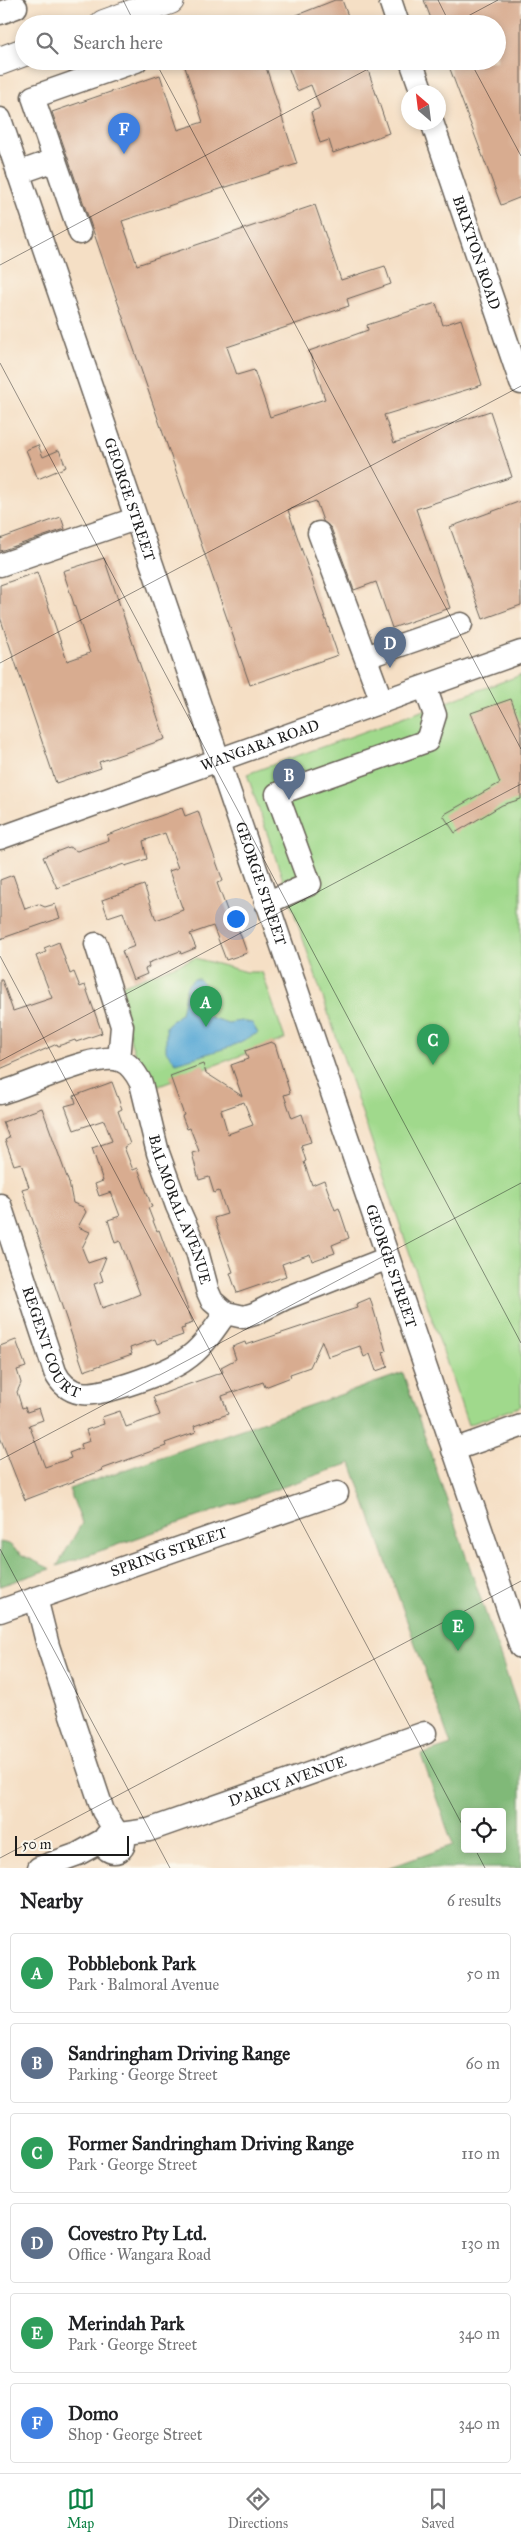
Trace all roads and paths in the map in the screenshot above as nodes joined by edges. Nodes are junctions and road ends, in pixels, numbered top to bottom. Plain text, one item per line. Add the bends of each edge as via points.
1 (390, 0) edge
2 (156, 11) edge
3 (140, 15) edge
4 (395, 15) edge
5 (15, 55) edge
6 (0, 61) edge
7 (110, 70) edge
8 (414, 70) edge
9 (420, 85) edge
10 (0, 119) edge
11 (435, 130) edge
12 (55, 160) junction
13 (18, 173) junction
14 (80, 233) dead end
15 (521, 383) edge
16 (135, 519) junction
17 (320, 532) dead end
18 (0, 565) edge
19 (460, 624) dead end
20 (521, 652) edge
21 (366, 657) junction
22 (425, 687) junction
23 (382, 702) junction
24 (219, 762) junction
25 (0, 838) edge
26 (266, 903) junction
27 (96, 944) dead end
28 (119, 1060) junction
29 (0, 1093) edge
30 (0, 1205) edge
31 (388, 1258) junction
32 (226, 1313) junction
33 (521, 1426) edge
34 (453, 1450) junction
35 (338, 1493) dead end
36 (32, 1600) junction
37 (0, 1611) edge
38 (521, 1647) edge
39 (425, 1733) dead end
40 (116, 1847) edge
41 (39, 1868) edge

1 - 4 street
2 - 3 main road
5 - 6 main road
7 - 12 street via 33,97
8 - 9 street
10 - 13 street, GEORGE STREET
11 - 15 street, BRIXTON ROAD
12 - 13 street
12 - 14 street
13 - 16 street, GEORGE STREET
16 - 18 street
16 - 24 street, GEORGE STREET
17 - 21 street
19 - 21 street
20 - 22 street, WANGARA ROAD
21 - 23 street
22 - 23 street, WANGARA ROAD
22 - 26 street via 434,715 427,741 277,794 310,884
23 - 24 street, WANGARA ROAD
24 - 25 street, WANGARA ROAD
24 - 26 street, GEORGE STREET
26 - 31 street, GEORGE STREET
27 - 28 street via 122,1026
28 - 29 street via 98,1060
28 - 32 street, BALMORAL AVENUE via 134,1071 140,1082 158,1153 197,1251 208,1292
30 - 32 street, REGENT COURT via 55,1372 71,1390 102,1392 177,1365 196,1352
31 - 32 street via 254,1314 244,1317
31 - 34 street, GEORGE STREET
33 - 34 street
34 - 38 street, GEORGE STREET
35 - 36 street, SPRING STREET
36 - 37 street, SPRING STREET
36 - 40 street
39 - 40 street, D'ARCY AVENUE via 149,1830
40 - 41 street, D'ARCY AVENUE via 78,1854

